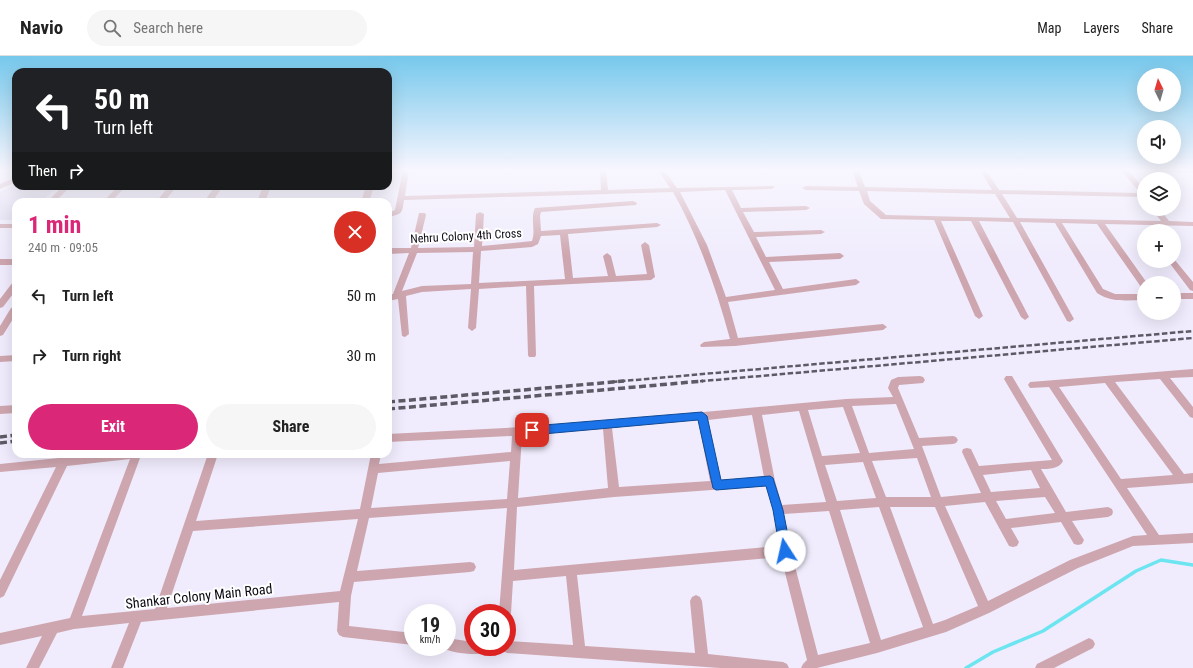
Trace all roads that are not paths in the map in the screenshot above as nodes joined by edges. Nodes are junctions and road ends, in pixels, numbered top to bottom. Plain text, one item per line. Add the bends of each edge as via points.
1 (402, 198) edge
2 (680, 199) edge
3 (733, 199) edge
4 (866, 199) edge
5 (1001, 199) edge
6 (633, 203) dead end
7 (806, 208) dead end
8 (739, 210) junction
9 (392, 214) edge
10 (480, 214) dead end
11 (422, 215) dead end
12 (1162, 216) edge
13 (937, 218) junction
14 (974, 219) junction
15 (1015, 220) junction
16 (1056, 221) junction
17 (1099, 222) junction
18 (1142, 223) joint
19 (1167, 223) junction
20 (1190, 224) edge
21 (657, 225) dead end
22 (0, 226) edge
23 (12, 226) edge
24 (1193, 230) edge
25 (564, 232) junction
26 (821, 232) dead end
27 (538, 234) junction
28 (751, 235) junction
29 (644, 245) dead end
30 (478, 249) junction
31 (414, 250) junction
32 (392, 251) edge
33 (607, 256) dead end
34 (840, 256) dead end
35 (764, 260) junction
36 (0, 262) edge
37 (12, 262) edge
38 (1177, 268) edge
39 (1138, 276) edge
40 (613, 279) junction
41 (569, 282) junction
42 (856, 282) dead end
43 (530, 284) junction
44 (476, 287) junction
45 (1193, 288) edge
46 (12, 289) edge
47 (780, 292) junction
48 (1137, 296) edge
49 (1181, 296) edge
50 (1193, 296) edge
51 (395, 297) edge
52 (723, 300) junction
53 (0, 305) edge
54 (0, 310) edge
55 (12, 310) edge
56 (12, 315) edge
57 (978, 316) dead end
58 (1025, 317) dead end
59 (1070, 318) dead end
60 (883, 327) dead end
61 (472, 328) dead end
62 (0, 333) edge
63 (405, 334) dead end
64 (735, 343) junction
65 (704, 345) dead end
66 (532, 355) dead end
67 (12, 358) edge
68 (0, 360) edge
69 (1193, 373) edge
70 (1162, 375) junction
71 (920, 380) dead end
72 (1009, 380) dead end
73 (1107, 380) junction
74 (1052, 384) junction
75 (1033, 385) dead end
76 (899, 400) junction
77 (846, 403) junction
78 (802, 407) junction
79 (12, 409) edge
80 (0, 410) edge
81 (756, 411) junction
82 (1193, 414) edge
83 (702, 416) junction
84 (607, 425) junction
85 (517, 431) junction
86 (392, 438) edge
87 (953, 440) dead end
88 (916, 442) junction
89 (967, 452) dead end
90 (920, 453) junction
91 (516, 456) junction
92 (100, 458) edge
93 (136, 458) edge
94 (212, 458) edge
95 (375, 458) edge
96 (866, 458) junction
97 (818, 461) junction
98 (64, 462) junction
99 (1034, 466) junction
100 (0, 468) edge
101 (373, 469) junction
102 (976, 471) junction
103 (1193, 478) edge
104 (1182, 479) junction
105 (770, 481) junction
106 (1120, 484) junction
107 (716, 485) junction
108 (614, 492) junction
109 (1048, 492) junction
110 (989, 499) junction
111 (883, 502) junction
112 (938, 502) junction
113 (513, 503) junction
114 (832, 506) junction
115 (778, 510) junction
116 (1108, 512) dead end
117 (365, 513) junction
118 (1064, 519) junction
119 (1003, 524) junction
120 (190, 526) junction
121 (1193, 539) edge
122 (1078, 540) dead end
123 (1156, 540) junction
124 (1013, 542) dead end
125 (785, 551) junction
126 (470, 567) dead end
127 (571, 570) junction
128 (507, 576) junction
129 (350, 577) junction
130 (0, 592) edge
131 (345, 596) junction
132 (696, 601) dead end
133 (505, 604) edge
134 (985, 609) junction
135 (159, 614) junction
136 (137, 618) junction
137 (74, 623) junction
138 (53, 628) junction
139 (930, 631) junction
140 (404, 638) edge
141 (0, 639) edge
142 (1089, 644) dead end
143 (877, 647) junction
144 (516, 648) edge
145 (580, 652) junction
146 (702, 660) junction
147 (810, 665) edge
148 (32, 668) edge
149 (117, 668) edge
150 (783, 668) edge
151 (1041, 668) edge

1 - 9 street via 397,213
2 - 52 street via 700,238
3 - 8 street
4 - 13 street via 884,216
5 - 15 street
6 - 27 street via 538,210
7 - 8 street
8 - 28 street
10 - 30 street
11 - 31 street
12 - 19 street
13 - 14 street
13 - 57 street
14 - 15 street
14 - 58 street
15 - 16 street
15 - 59 street
16 - 17 street
16 - 48 street via 1100,291 1115,297
17 - 18 street
17 - 39 street
18 - 19 street
19 - 20 street
20 - 24 street
21 - 25 street, Nehru Colony 4th Cross
22 - 23 street
25 - 27 street, Nehru Colony 4th Cross
25 - 41 street
26 - 28 street
27 - 30 street, Nehru Colony 4th Cross via 536,242 532,244
28 - 35 street
29 - 40 street via 651,277
30 - 31 street, Nehru Colony 4th Cross
30 - 44 street
31 - 32 street, Nehru Colony 4th Cross
31 - 51 street
33 - 40 street
34 - 35 street
35 - 47 street
36 - 37 street
38 - 45 street
40 - 41 street
41 - 43 street
42 - 47 street
43 - 44 street
43 - 66 street
44 - 51 street via 422,289
44 - 61 street
46 - 53 street
47 - 52 street
49 - 50 street
51 - 63 street
52 - 64 street
54 - 55 street
56 - 62 street
60 - 64 street
64 - 65 street
67 - 68 street
69 - 70 street
70 - 73 street
70 - 82 street
71 - 76 street via 894,383 893,388
72 - 99 street via 1058,461
73 - 74 street
73 - 104 street
74 - 75 street
74 - 106 street
76 - 77 street
76 - 88 street
77 - 78 street
77 - 96 street
78 - 81 street
78 - 97 street
79 - 80 street
81 - 83 street
81 - 105 street
83 - 84 street
83 - 107 street
84 - 85 street
84 - 108 street
85 - 86 street
85 - 91 street
87 - 88 street
88 - 90 street
89 - 102 street
90 - 96 street
90 - 112 street
91 - 101 street
91 - 113 street
92 - 98 street
93 - 137 street
94 - 120 street
95 - 101 street
96 - 97 street
96 - 111 street
97 - 114 street
98 - 100 street
98 - 130 street
99 - 102 street
99 - 109 street
101 - 117 street
102 - 110 street
103 - 104 street
104 - 106 street
105 - 107 street
105 - 115 street
106 - 123 street
107 - 108 street
108 - 113 street
109 - 110 street
109 - 118 street
110 - 112 street
110 - 119 street
111 - 112 street
111 - 114 street
111 - 139 street
112 - 134 street
113 - 117 street
113 - 128 street
114 - 115 street
114 - 143 street
115 - 125 street
116 - 118 street
117 - 120 street
117 - 129 street
118 - 119 street
118 - 122 street
119 - 124 street
120 - 135 street
121 - 123 street
123 - 134 street via 1133,541 1074,564
125 - 127 street
125 - 147 street
126 - 129 street
127 - 128 street
127 - 145 street
128 - 133 street
129 - 131 street
131 - 135 street, Shankar Colony Main Road
131 - 140 street via 343,631
132 - 146 street
134 - 139 street
135 - 136 street, Shankar Colony Main Road
136 - 137 street, Shankar Colony Main Road
136 - 149 street
137 - 138 street, Shankar Colony Main Road
138 - 141 street, Shankar Colony Main Road
138 - 148 street
139 - 143 street
142 - 151 street
143 - 147 street
144 - 145 street
145 - 146 street
146 - 150 street

